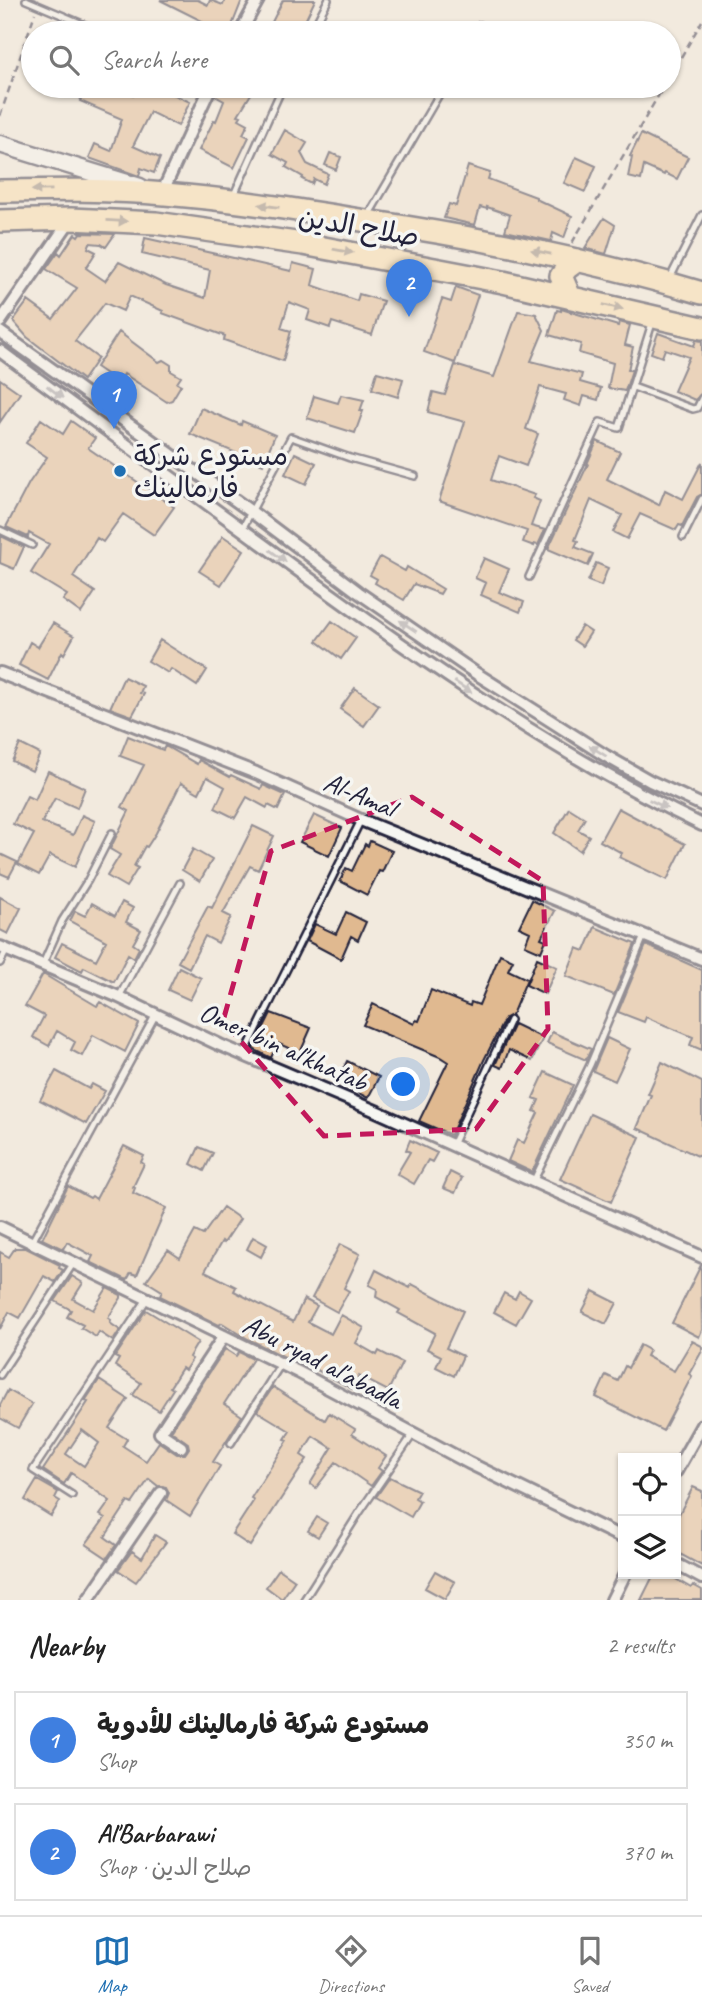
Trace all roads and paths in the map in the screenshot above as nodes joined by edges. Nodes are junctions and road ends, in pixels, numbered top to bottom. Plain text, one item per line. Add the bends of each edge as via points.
1 (26, 0) edge
2 (258, 0) edge
3 (328, 0) edge
4 (38, 5) junction
5 (702, 20) edge
6 (33, 21) edge
7 (76, 21) edge
8 (247, 21) edge
9 (317, 21) edge
10 (21, 55) edge
11 (681, 57) edge
12 (206, 98) edge
13 (278, 98) edge
14 (437, 98) edge
15 (658, 98) edge
16 (0, 116) edge
17 (0, 144) edge
18 (0, 191) edge
19 (162, 193) junction
20 (232, 200) junction
21 (702, 215) edge
22 (71, 219) junction
23 (366, 220) junction
24 (0, 221) edge
25 (571, 258) junction
26 (668, 283) junction
27 (702, 293) edge
28 (570, 297) junction
29 (654, 317) junction
30 (0, 322) edge
31 (702, 328) edge
32 (0, 332) edge
33 (0, 351) edge
34 (633, 387) junction
35 (702, 398) edge
36 (415, 476) dead end
37 (702, 499) edge
38 (253, 513) junction
39 (0, 530) edge
40 (242, 530) junction
41 (683, 537) dead end
42 (32, 545) dead end
43 (529, 578) dead end
44 (0, 673) edge
45 (702, 805) edge
46 (361, 820) junction
47 (702, 825) edge
48 (112, 833) dead end
49 (180, 883) dead end
50 (644, 936) junction
51 (4, 948) edge
52 (702, 959) edge
53 (0, 963) edge
54 (42, 966) junction
55 (119, 997) junction
56 (156, 1014) junction
57 (510, 1020) dead end
58 (244, 1055) junction
59 (452, 1145) junction
60 (533, 1182) junction
61 (0, 1227) edge
62 (32, 1242) junction
63 (702, 1257) edge
64 (73, 1264) junction
65 (148, 1299) junction
66 (224, 1336) junction
67 (281, 1364) junction
68 (0, 1375) edge
69 (702, 1425) edge
70 (414, 1433) junction
71 (231, 1443) dead end
72 (181, 1447) dead end
73 (681, 1462) edge
74 (161, 1493) dead end
75 (72, 1495) dead end
76 (618, 1536) edge
77 (681, 1567) edge
78 (702, 1578) edge
79 (622, 1579) edge
80 (88, 1600) edge
81 (304, 1600) edge
82 (612, 1600) edge

1 - 4 lane
2 - 8 street
3 - 9 lane
4 - 6 path
4 - 7 lane
5 - 11 path
10 - 16 path
12 - 19 street
13 - 20 lane
14 - 23 lane
15 - 25 path
17 - 19 main road
19 -> 18 highway, صلاح الدين
19 - 20 highway, صلاح الدين
23 -> 20 highway, صلاح الدين
21 - 26 lane
22 - 24 highway, صلاح الدين
22 -> 28 highway, صلاح الدين via 156,223 303,244
22 - 30 street
25 -> 23 highway, صلاح الدين
25 - 26 highway, صلاح الدين
25 - 28 highway via 561,276
26 - 27 highway, صلاح الدين
28 -> 29 highway, صلاح الدين
29 - 31 highway, صلاح الدين
29 - 34 lane
32 - 38 street
33 -> 40 street
34 - 35 lane via 693,408
34 - 43 lane via 619,428 600,422
36 - 38 lane via 290,437
37 - 41 lane
38 - 40 lane
45 -> 38 street via 606,756 477,674
39 - 42 lane
40 -> 47 street via 445,675 541,737
44 - 46 street, Al-Amal via 256,773
46 - 50 street, Al-Amal
46 - 58 lane
48 - 54 lane
49 - 55 lane
50 - 52 street, Al-Amal
50 - 60 lane via 590,1065
51 - 53 lane
51 - 54 street, Omer bin al'khatab
54 - 55 street, Omer bin al'khatab
55 - 56 street, Omer bin al'khatab
56 - 58 street, Omer bin al'khatab
56 - 62 lane
57 - 59 lane
58 - 59 street, Omer bin al'khatab
59 - 60 street, Omer bin al'khatab
60 - 63 street, Omer bin al'khatab
61 - 62 street, Abu ryad al'abadla
62 - 64 street, Abu ryad al'abadla
64 - 65 street, Abu ryad al'abadla
64 - 68 lane
65 - 66 street, Abu ryad al'abadla
65 - 75 lane via 33,1470
66 - 67 street, Abu ryad al'abadla
66 - 72 street via 160,1433
67 - 70 street, Abu ryad al'abadla
67 - 71 lane
69 - 73 street
70 - 76 street, Abu ryad al'abadla
70 - 81 lane
74 - 80 street
77 - 78 street
79 - 82 street

